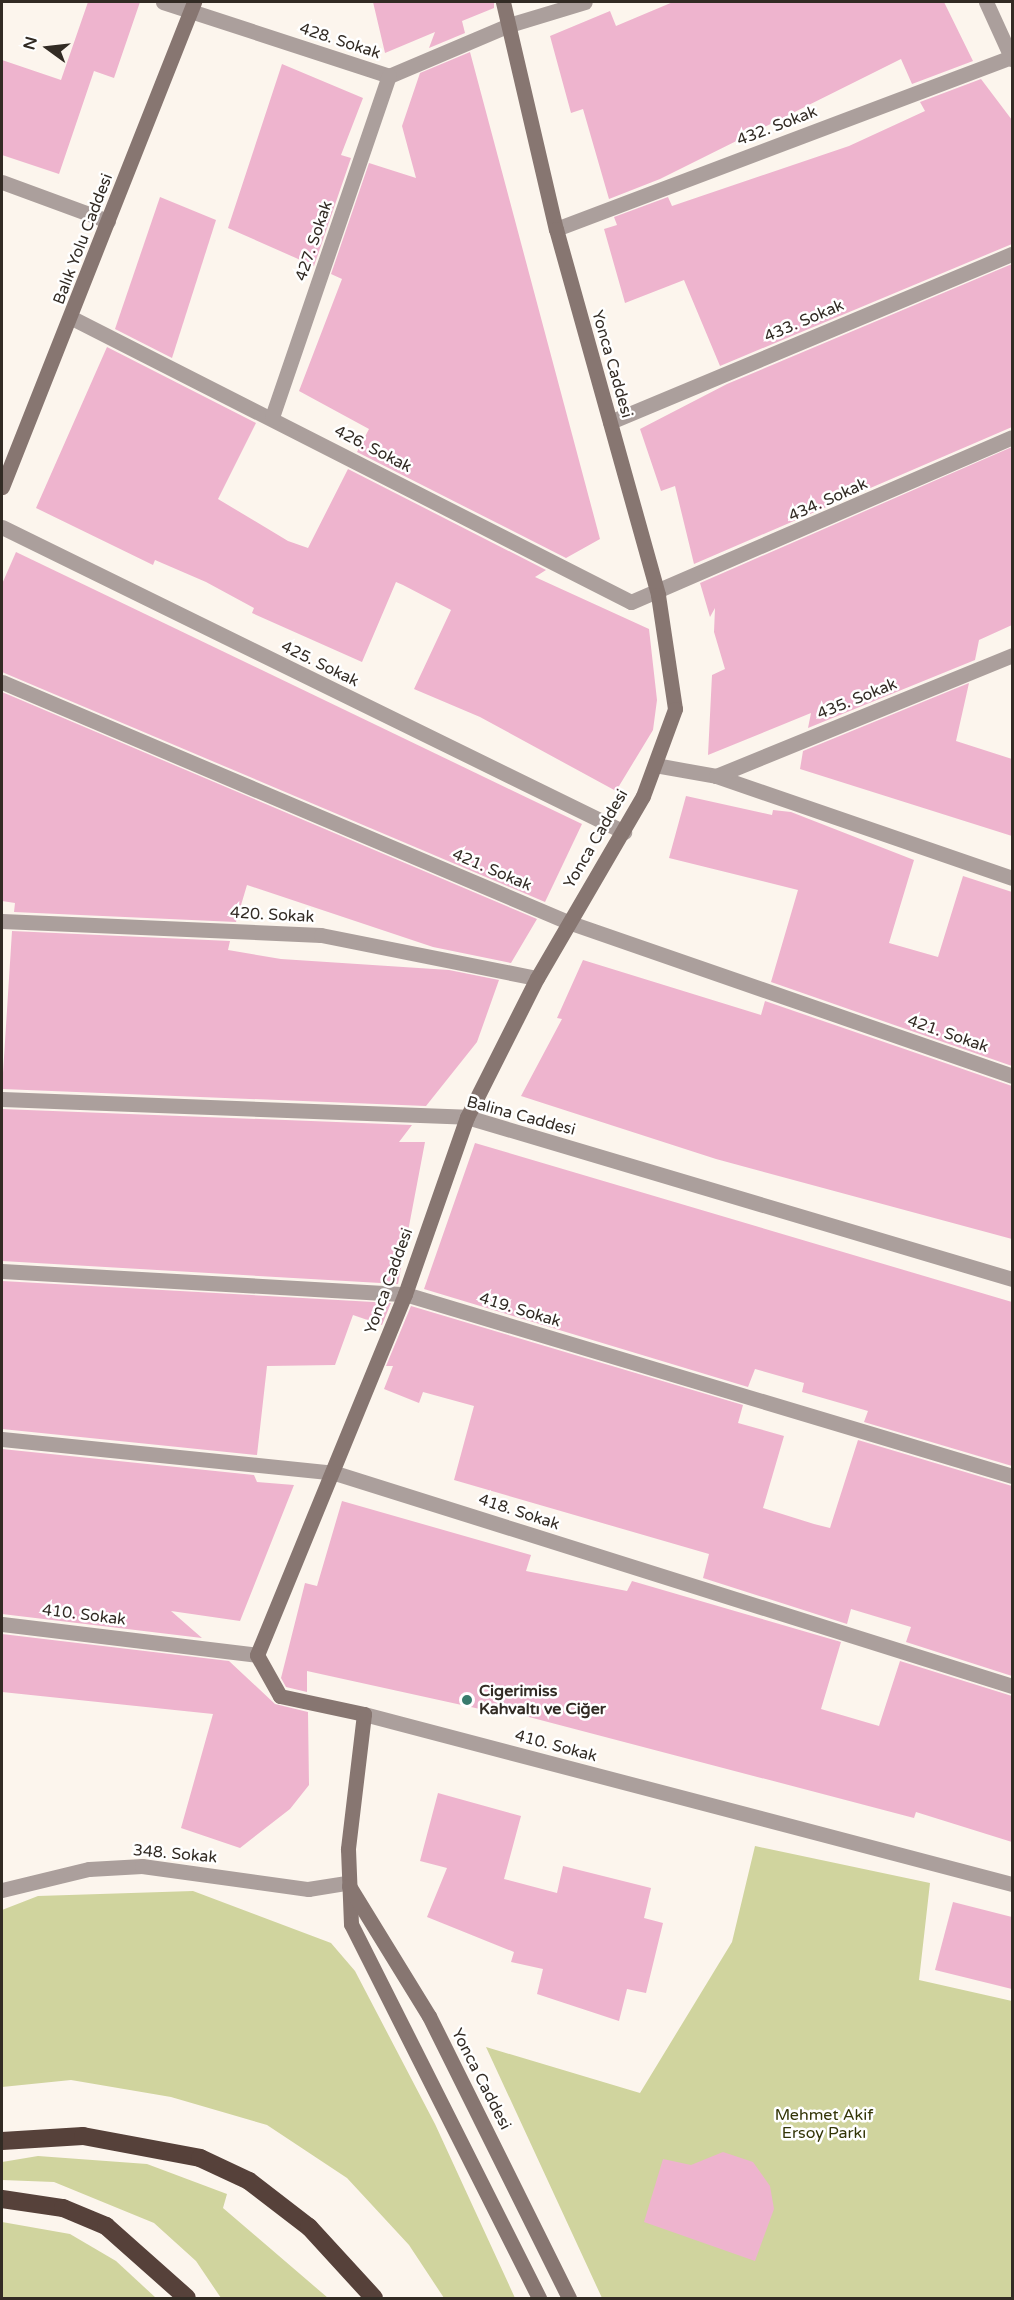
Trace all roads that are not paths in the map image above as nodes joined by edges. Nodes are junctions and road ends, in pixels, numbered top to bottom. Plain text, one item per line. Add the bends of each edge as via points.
1 (163, 2) edge
2 (503, 2) edge
3 (585, 2) edge
4 (986, 2) edge
5 (192, 6) edge
6 (508, 25) junction
7 (1012, 58) edge
8 (389, 76) junction
9 (2, 182) edge
10 (108, 221) junction
11 (556, 229) junction
12 (1012, 254) edge
13 (72, 318) junction
14 (272, 417) junction
15 (610, 422) junction
16 (1012, 437) edge
17 (2, 487) edge
18 (2, 528) edge
19 (658, 595) junction
20 (1012, 656) edge
21 (2, 682) edge
22 (655, 765) junction
23 (716, 776) junction
24 (624, 832) junction
25 (1012, 878) edge
26 (2, 921) edge
27 (568, 922) junction
28 (537, 978) junction
29 (1012, 1076) edge
30 (2, 1099) edge
31 (466, 1117) junction
32 (2, 1271) edge
33 (1012, 1279) edge
34 (405, 1294) junction
35 (2, 1439) edge
36 (335, 1473) junction
37 (1012, 1476) edge
38 (2, 1624) edge
39 (258, 1654) junction
40 (1012, 1686) edge
41 (364, 1714) junction
42 (347, 1883) junction
43 (1012, 1884) edge
44 (2, 1890) edge
45 (2, 2141) edge
46 (2, 2199) edge
47 (186, 2298) edge
48 (374, 2298) edge
49 (539, 2298) edge
50 (569, 2298) edge

1 - 5 street, 428. Sokak
2 - 6 street, Yonca Caddesi
3 - 6 street, 428. Sokak
4 - 7 street
5 - 8 street, 428. Sokak
5 - 10 street, Balık Yolu Caddesi
6 - 8 street, 428. Sokak
6 - 11 street, Yonca Caddesi
7 - 11 street, 432. Sokak
8 - 14 street, 427. Sokak
9 - 10 street
10 - 13 street, Balık Yolu Caddesi
11 - 15 street, Yonca Caddesi
12 - 15 street, 433. Sokak
13 - 14 street, 426. Sokak
13 - 17 street, Balık Yolu Caddesi
14 - 19 street, 426. Sokak via 631,602
15 - 19 street, Yonca Caddesi
16 - 19 street, 434. Sokak
18 - 24 street, 425. Sokak
19 - 22 street, Yonca Caddesi via 675,709
20 - 23 street, 435. Sokak
21 - 27 street, 421. Sokak
22 - 23 street
22 - 24 street, Yonca Caddesi
23 - 25 street
24 - 27 street, Yonca Caddesi
26 - 28 street, 420. Sokak via 321,935
27 - 28 street, Yonca Caddesi
27 - 29 street, 421. Sokak
28 - 31 street, Yonca Caddesi
30 - 31 street, Balina Caddesi
31 - 33 street, Balina Caddesi
31 - 34 street, Yonca Caddesi
32 - 34 street, 419. Sokak
34 - 36 street, Yonca Caddesi
34 - 37 street, 419. Sokak
35 - 36 street, 418. Sokak
36 - 39 street, Yonca Caddesi
36 - 40 street, 418. Sokak
38 - 39 street, 410. Sokak
39 - 41 street, 410. Sokak via 280,1696
41 - 42 street
41 - 43 street, 410. Sokak
42 - 44 street, 348. Sokak via 308,1889 142,1866 89,1869
42 - 49 street via 351,1924
42 - 50 street, Yonca Caddesi via 429,2016
45 - 48 highway via 83,2136 200,2158 249,2181 309,2226
46 - 47 highway via 63,2208 106,2226

